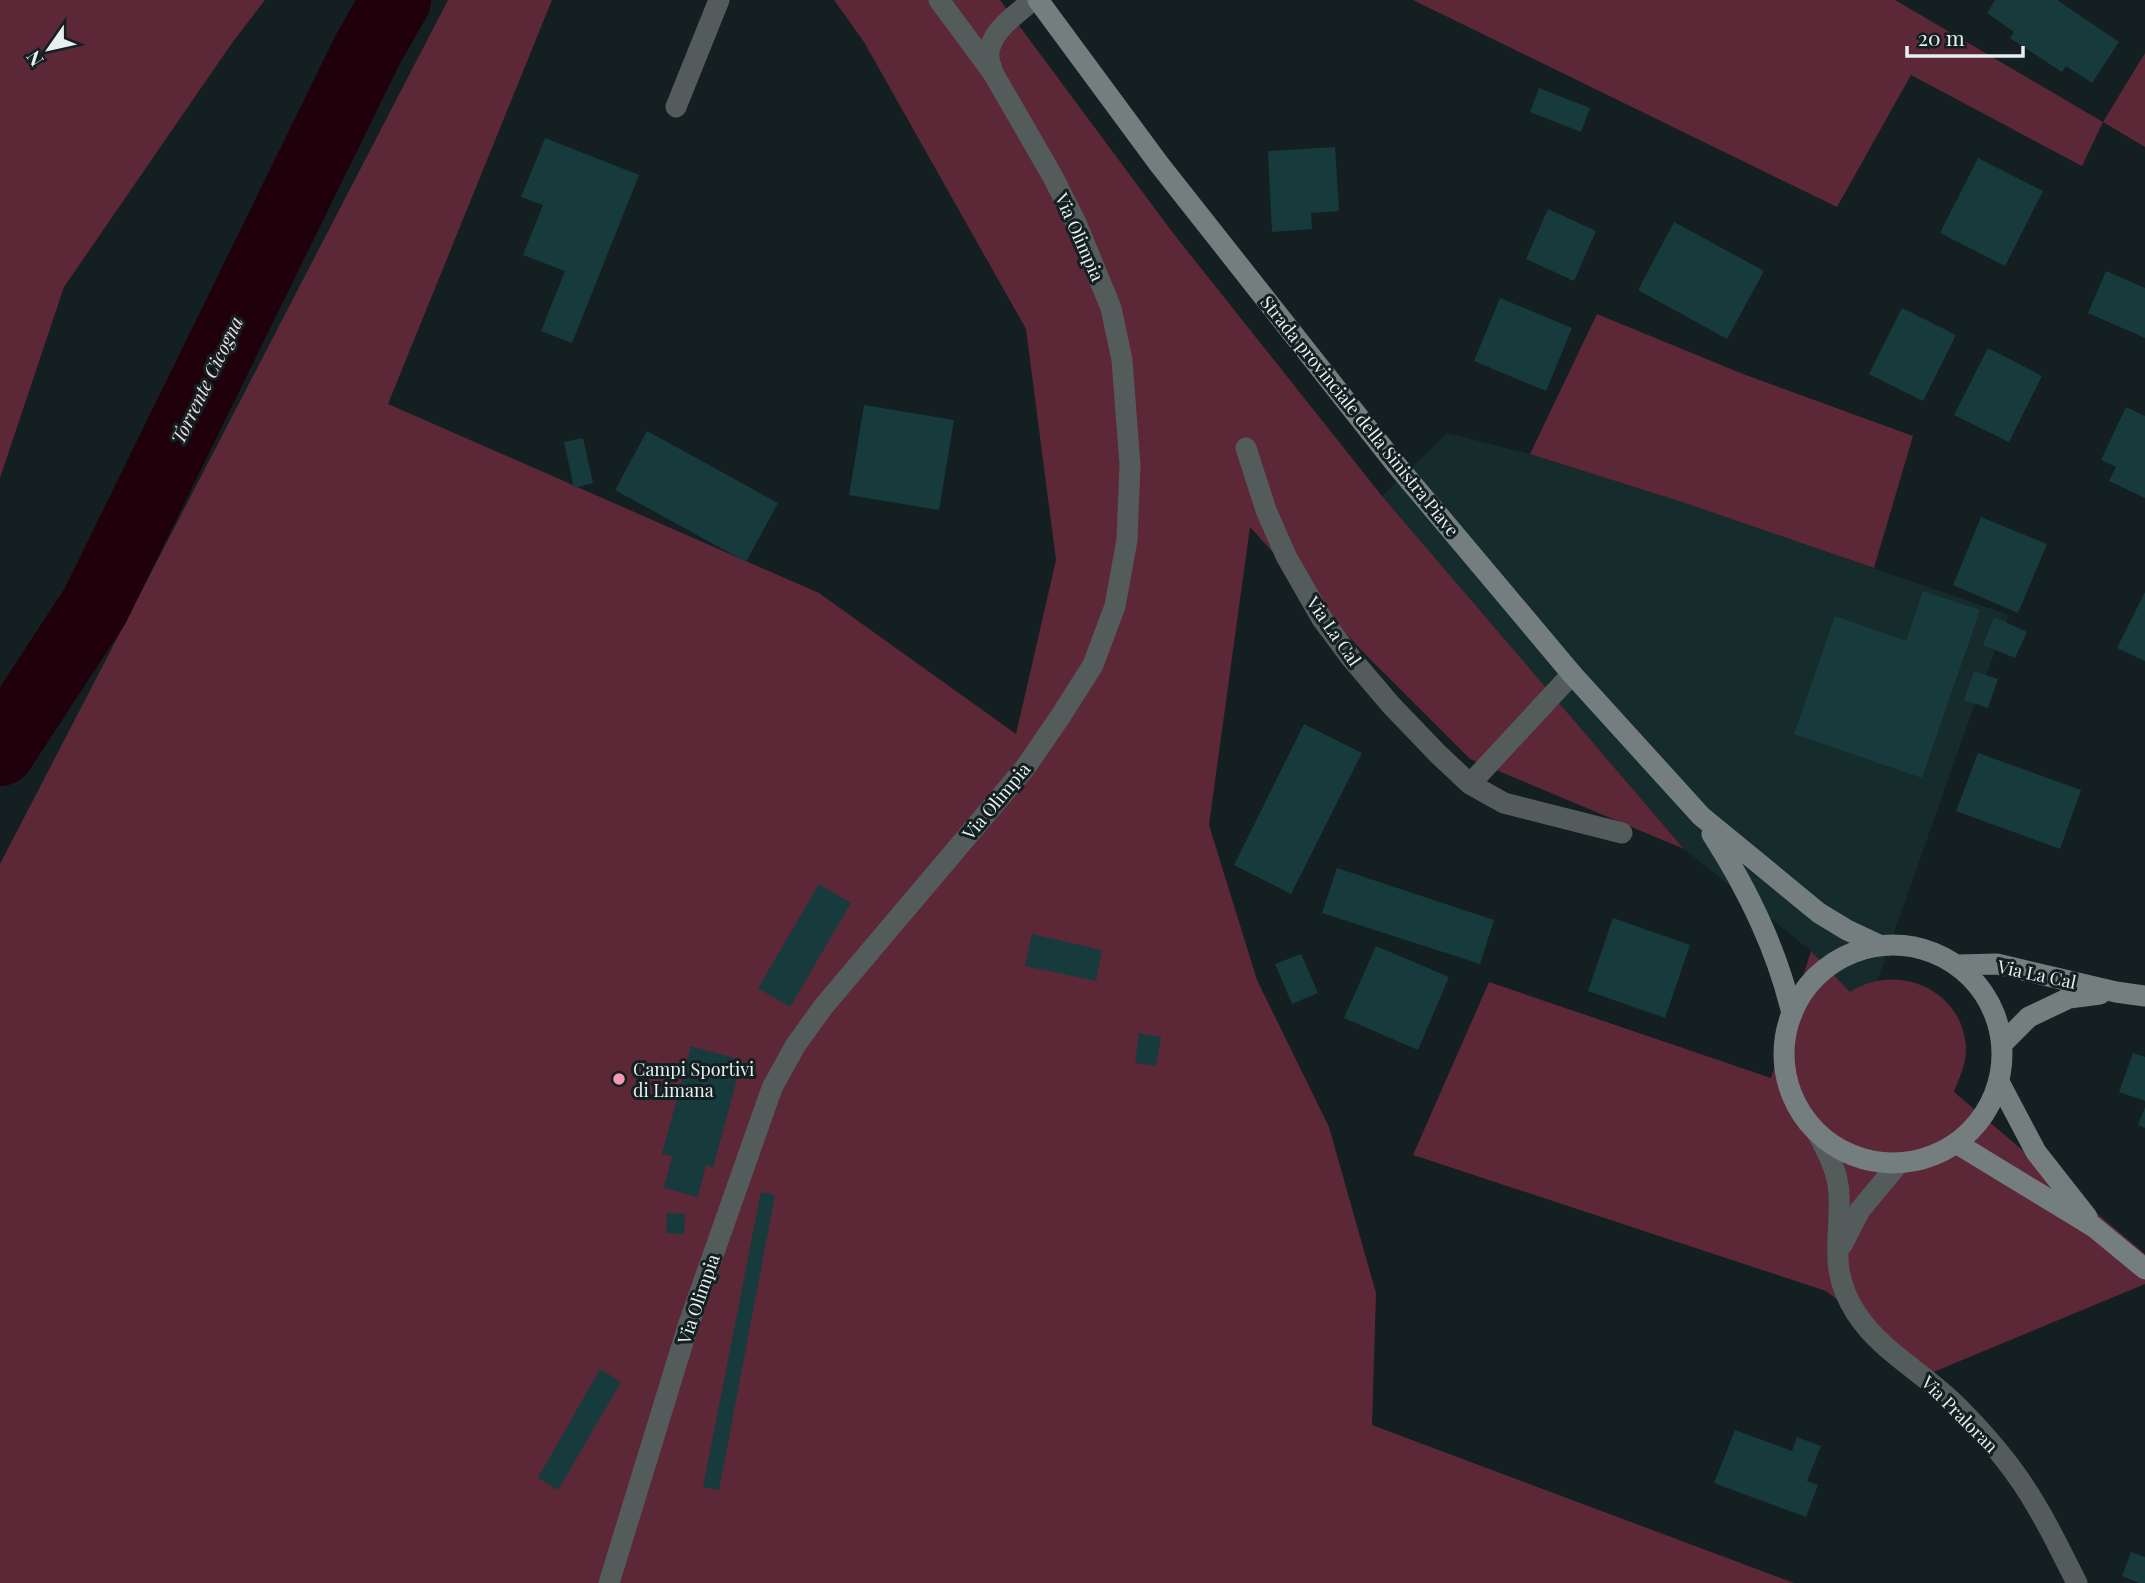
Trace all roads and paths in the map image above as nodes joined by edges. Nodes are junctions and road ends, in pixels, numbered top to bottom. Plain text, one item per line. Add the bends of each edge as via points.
1 (719, 0) edge
2 (939, 0) edge
3 (1036, 0) edge
4 (993, 73) junction
5 (676, 107) dead end
6 (1246, 448) dead end
7 (1572, 674) junction
8 (1470, 784) junction
9 (1701, 816) junction
10 (1622, 833) dead end
11 (1879, 946) junction
12 (1958, 965) junction
13 (2116, 992) junction
14 (2145, 996) edge
15 (1792, 1013) junction
16 (2002, 1044) junction
17 (1999, 1082) junction
18 (1818, 1134) junction
19 (1956, 1143) junction
20 (1899, 1163) junction
21 (2094, 1227) junction
22 (1836, 1256) junction
23 (2145, 1269) edge
24 (609, 1583) edge
25 (2077, 1583) edge

1 - 5 street
2 - 4 street
3 - 4 street via 996,34 989,57
3 - 7 main road, Strada provinciale della Sinistra Piave via 1373,435
4 - 24 street, Via Olimpia via 1053,177 1111,308 1122,360 1130,465 1126,540 1115,606 1093,665 1025,768 823,1007 772,1088 688,1326
6 - 8 street, Via La Cal via 1286,556 1322,619 1391,705
7 - 8 street
7 - 9 main road, Strada provinciale della Sinistra Piave
8 - 10 street, Via La Cal via 1504,803
9 - 11 main road via 1819,913
9 - 15 main road via 1768,937
11 - 12 main road via 1907,945
11 - 15 main road via 1842,957 1811,981
12 - 13 main road, Via La Cal via 1997,964
12 - 16 main road via 1979,987 1995,1014
13 - 14 main road, Via La Cal
13 - 16 main road, Via La Cal via 2069,998 2029,1017
15 - 18 main road via 1784,1045 1787,1078 1798,1108
16 - 17 main road
17 - 19 main road via 1983,1116
17 - 21 main road via 2036,1152
18 - 20 main road via 1856,1157
18 - 22 street, Via Praloran via 1839,1192
19 - 20 main road via 1929,1157
19 - 21 main road
20 - 22 street via 1860,1210
21 - 23 main road
22 - 25 street, Via Praloran via 1846,1295 1867,1328 1955,1404 1998,1451 2037,1507

